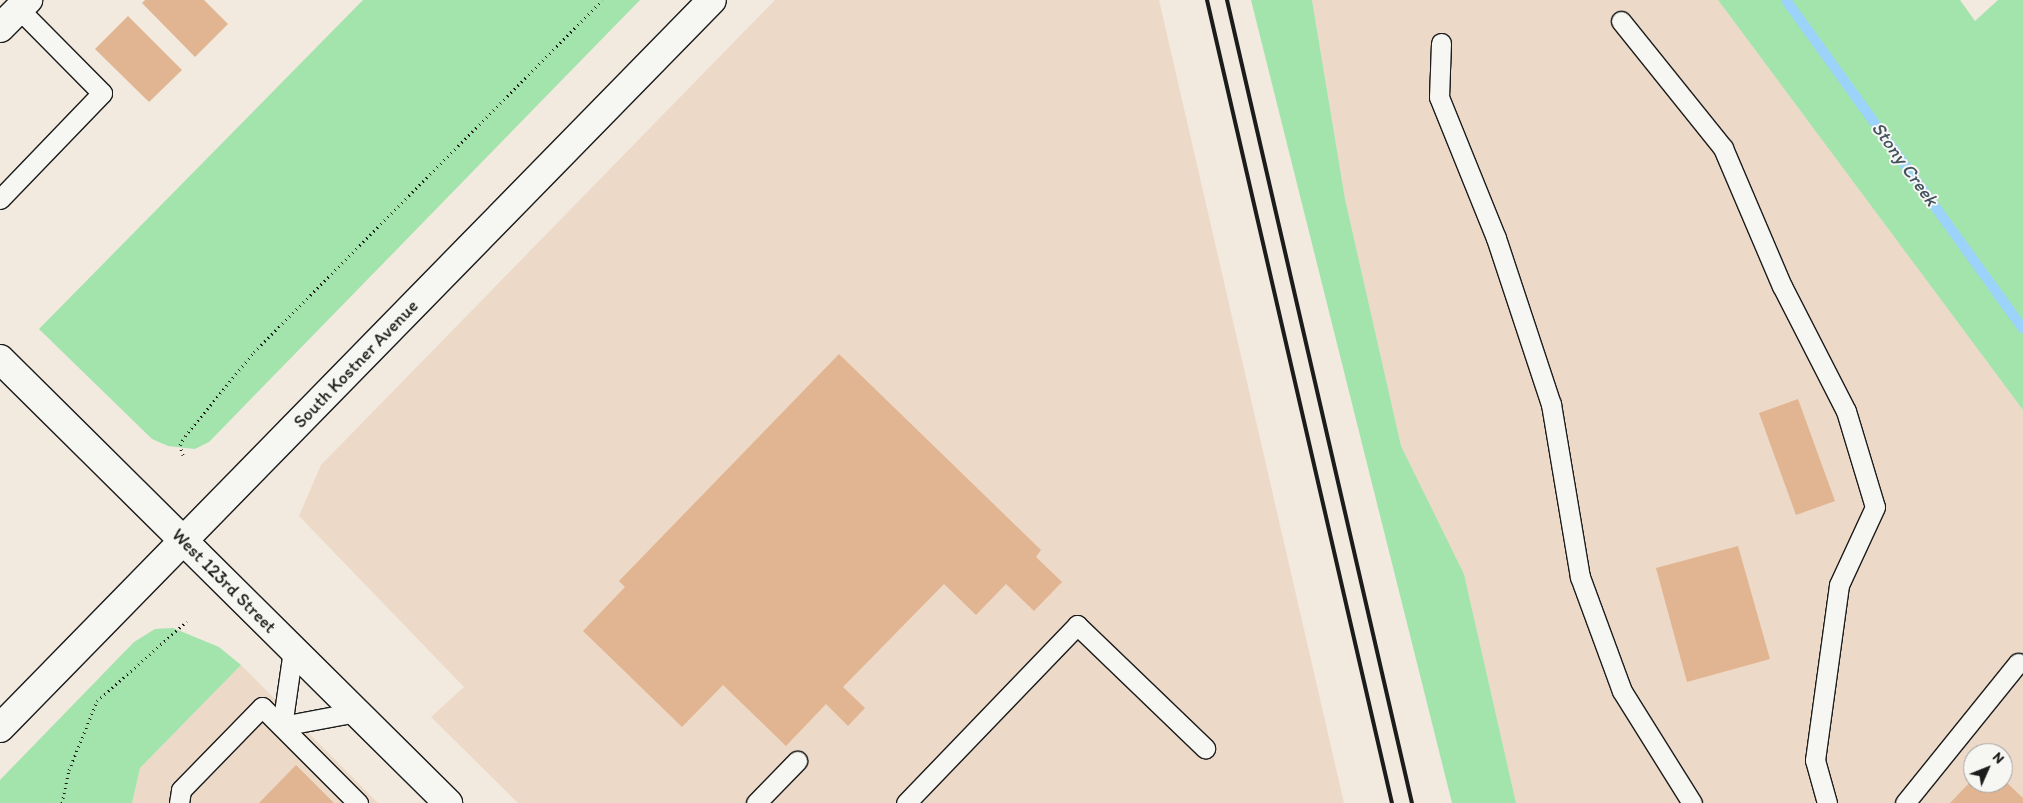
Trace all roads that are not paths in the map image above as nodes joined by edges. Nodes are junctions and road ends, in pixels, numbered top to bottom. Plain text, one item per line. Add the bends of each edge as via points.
1 (712, 0) edge
2 (23, 5) edge
3 (1621, 21) dead end
4 (0, 28) edge
5 (1441, 43) dead end
6 (0, 199) edge
7 (0, 359) edge
8 (183, 540) junction
9 (293, 650) junction
10 (2018, 663) dead end
11 (356, 712) junction
12 (282, 726) junction
13 (0, 728) edge
14 (1205, 748) dead end
15 (796, 761) dead end
16 (178, 803) edge
17 (358, 803) edge
18 (448, 803) edge
19 (756, 803) edge
20 (906, 803) edge
21 (1692, 803) edge
22 (1826, 803) edge
23 (1905, 803) edge

1 - 8 street, South Kostner Avenue
2 - 4 street
2 - 6 lane via 102,93
3 - 22 lane via 1723,148 1782,286 1846,411 1874,507 1839,585 1815,760
5 - 21 lane via 1439,97 1496,238 1551,404 1580,577 1622,691
7 - 8 street, West 123rd Street
8 - 9 street, West 123rd Street
8 - 13 street, South Kostner Avenue
9 - 11 street, West 123rd Street
9 - 12 lane
10 - 23 lane
11 - 12 lane
11 - 18 street, West 123rd Street
12 - 16 lane via 262,706 180,790
12 - 17 lane
14 - 20 lane via 1077,625
15 - 19 lane

